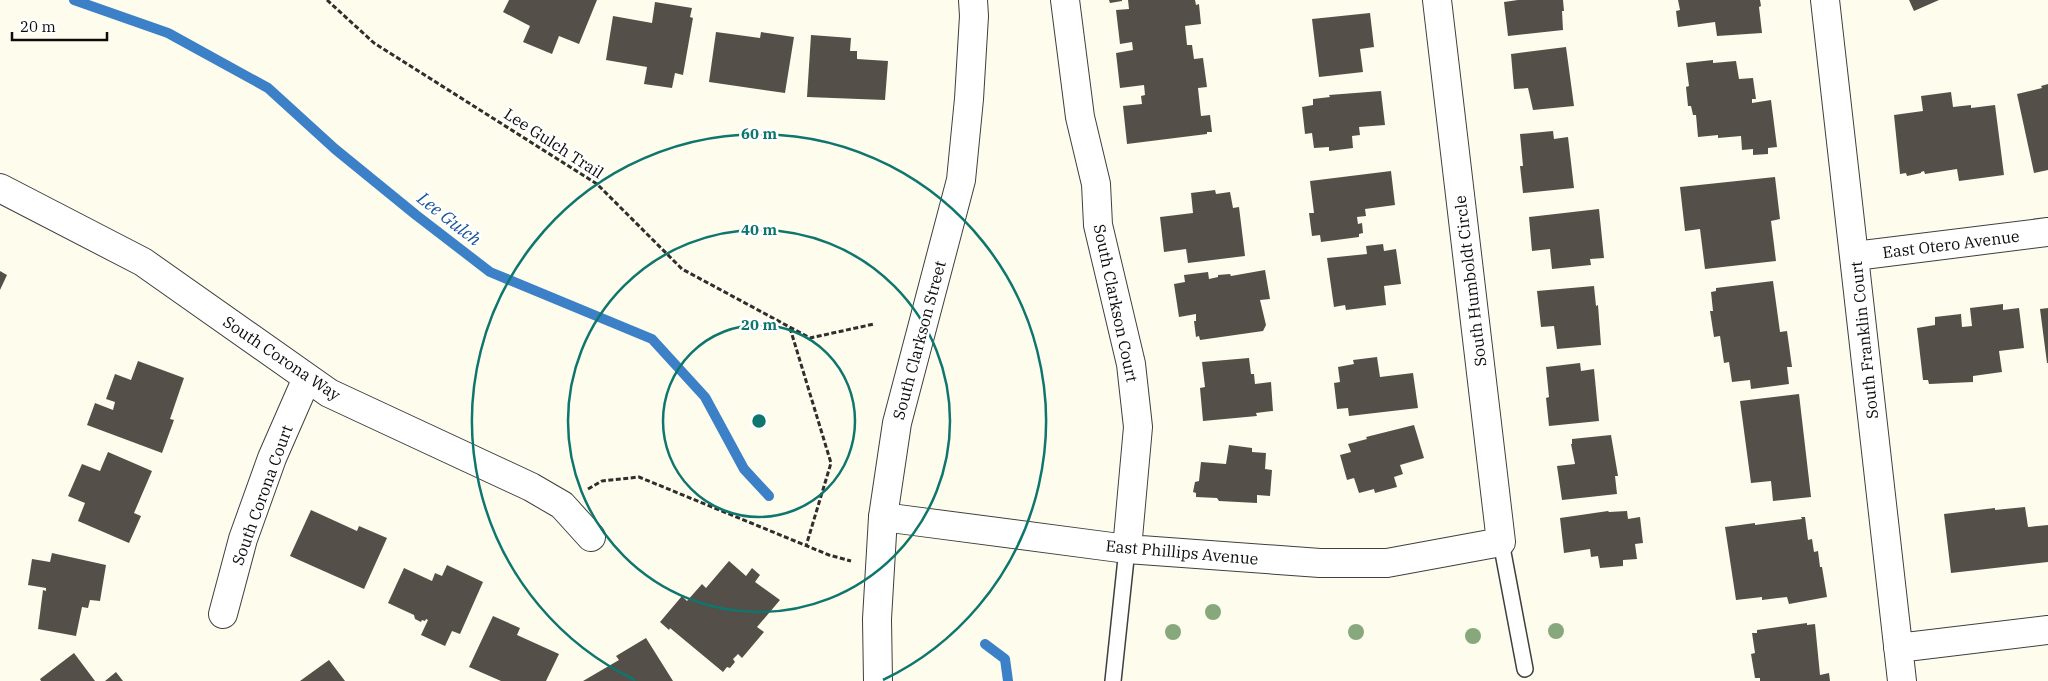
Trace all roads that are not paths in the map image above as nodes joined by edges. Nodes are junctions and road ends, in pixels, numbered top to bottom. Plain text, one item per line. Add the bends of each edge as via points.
1 (973, 0) edge
2 (1065, 0) edge
3 (1437, 0) edge
4 (1825, 0) edge
5 (0, 188) edge
6 (2048, 232) edge
7 (1855, 256) junction
8 (307, 378) junction
9 (883, 517) junction
10 (591, 537) dead end
11 (1491, 544) junction
12 (1127, 549) junction
13 (223, 614) dead end
14 (2048, 630) edge
15 (1898, 648) junction
16 (1525, 669) dead end
17 (878, 681) edge
18 (1113, 681) edge
19 (1902, 681) edge

1 - 9 street, South Clarkson Street via 970,99 961,180 897,423
2 - 12 street, South Clarkson Court via 1080,117 1096,184 1098,225 1131,364 1138,426
3 - 11 street, South Humboldt Circle
4 - 7 street, South Franklin Court
5 - 8 street, South Corona Way via 142,262
6 - 7 street, East Otero Avenue
7 - 15 street, South Franklin Court
8 - 10 street, South Corona Way via 329,393 531,487 562,505
8 - 13 street, South Corona Court via 265,476 243,538
9 - 12 street, East Phillips Avenue
9 - 17 street, South Clarkson Street via 877,619
11 - 12 street, East Phillips Avenue via 1387,563 1320,563
11 - 16 lane
12 - 18 lane
14 - 15 street
15 - 19 street, South Franklin Court

